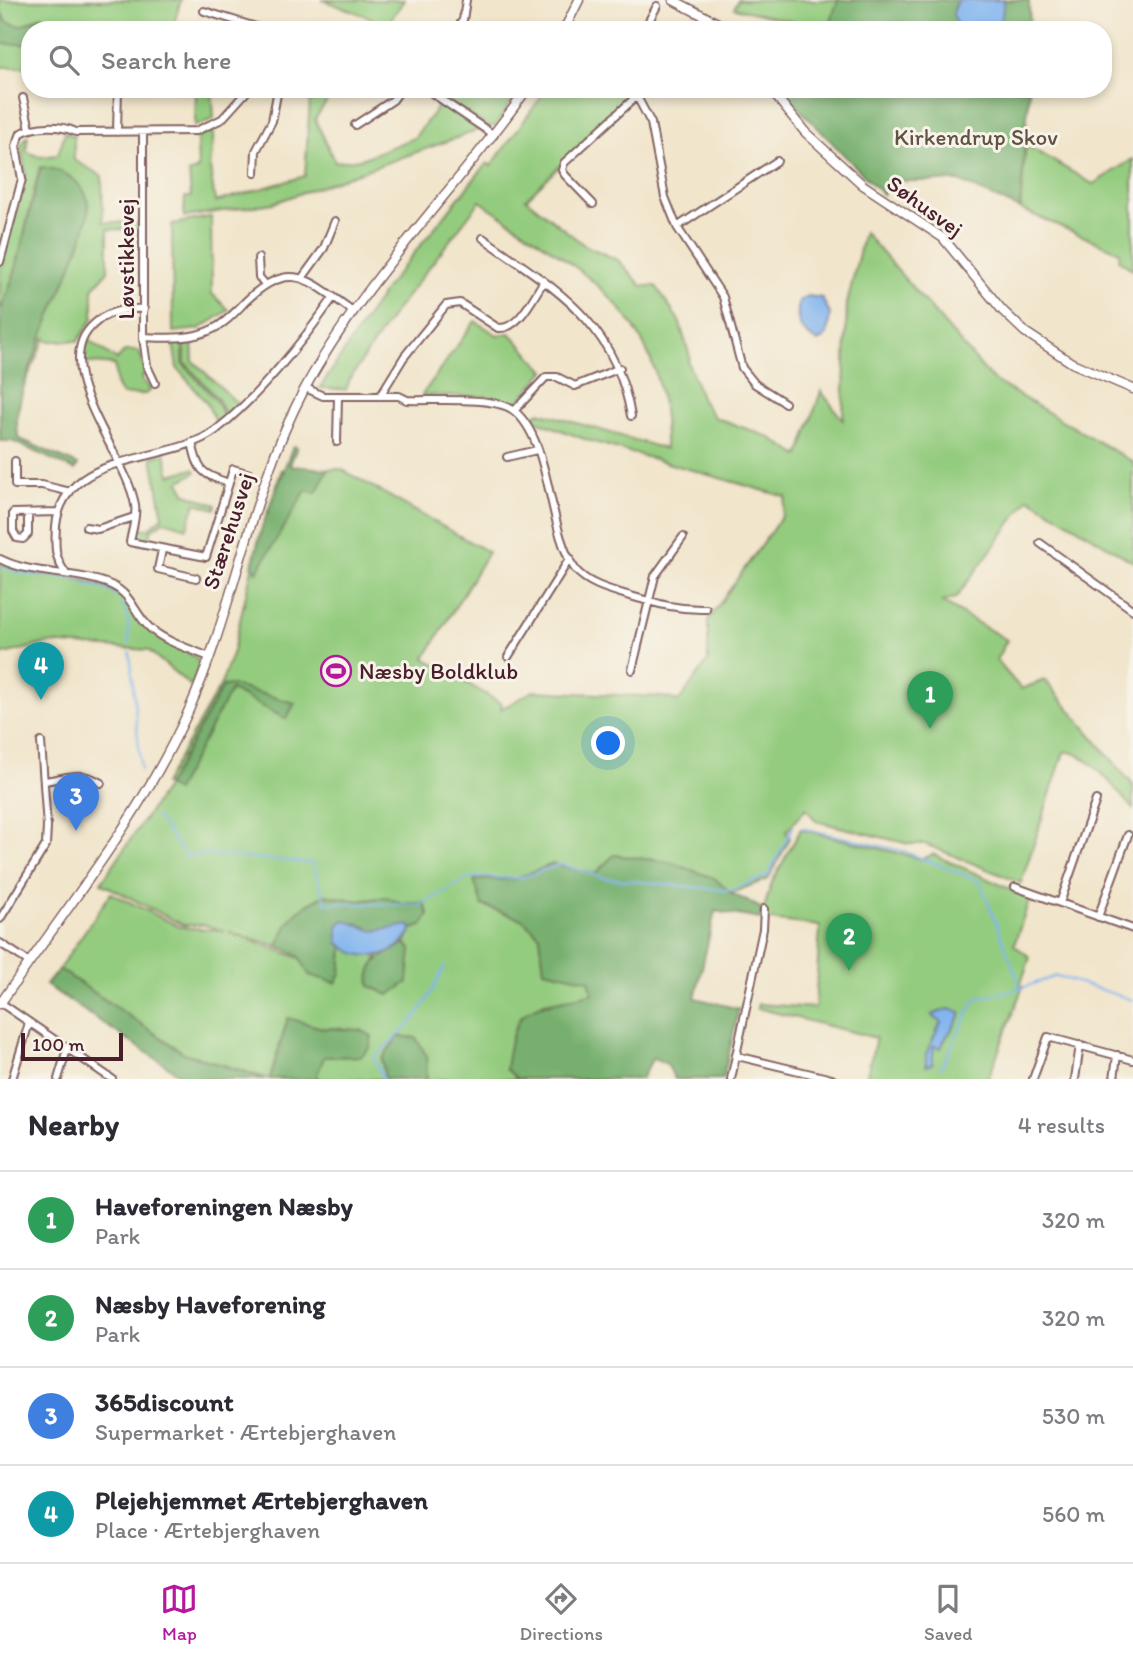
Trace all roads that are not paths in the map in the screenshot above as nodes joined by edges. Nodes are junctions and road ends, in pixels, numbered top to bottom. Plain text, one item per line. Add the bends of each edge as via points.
1 (466, 0) edge
2 (579, 0) edge
3 (673, 0) edge
4 (657, 6) dead end
5 (204, 11) dead end
6 (237, 21) edge
7 (462, 21) edge
8 (568, 21) edge
9 (649, 21) edge
10 (714, 21) edge
11 (23, 98) dead end
12 (118, 98) edge
13 (241, 98) edge
14 (276, 98) edge
15 (394, 98) edge
16 (439, 98) edge
17 (521, 98) edge
18 (629, 98) edge
19 (638, 98) edge
20 (777, 98) edge
21 (355, 125) dead end
22 (30, 129) junction
23 (117, 132) junction
24 (144, 133) junction
25 (494, 135) junction
26 (777, 162) dead end
27 (255, 173) dead end
28 (593, 204) dead end
29 (335, 221) dead end
30 (677, 227) junction
31 (483, 239) dead end
32 (258, 258) dead end
33 (0, 262) edge
34 (303, 278) junction
35 (544, 281) junction
36 (264, 284) junction
37 (333, 298) junction
38 (144, 309) junction
39 (353, 311) junction
40 (143, 337) junction
41 (620, 368) junction
42 (155, 383) dead end
43 (306, 388) junction
44 (1133, 388) edge
45 (338, 396) junction
46 (380, 396) junction
47 (785, 403) dead end
48 (514, 411) junction
49 (631, 416) dead end
50 (192, 442) junction
51 (337, 442) dead end
52 (537, 450) junction
53 (507, 457) dead end
54 (15, 461) dead end
55 (121, 462) junction
56 (250, 474) dead end
57 (229, 482) junction
58 (70, 492) junction
59 (59, 512) junction
60 (29, 513) dead end
61 (134, 517) junction
62 (86, 527) dead end
63 (683, 537) dead end
64 (1040, 543) dead end
65 (162, 550) junction
66 (55, 557) junction
67 (570, 558) junction
68 (0, 559) edge
69 (44, 570) junction
70 (65, 572) junction
71 (196, 578) dead end
72 (651, 602) junction
73 (706, 608) dead end
74 (1133, 610) edge
75 (209, 657) junction
76 (508, 657) dead end
77 (632, 670) dead end
78 (41, 742) dead end
79 (44, 781) junction
80 (101, 783) dead end
81 (1096, 800) dead end
82 (1128, 835) dead end
83 (1015, 887) dead end
84 (1060, 903) junction
85 (764, 909) dead end
86 (1098, 917) junction
87 (0, 919) edge
88 (1133, 929) edge
89 (0, 943) edge
90 (29, 962) junction
91 (0, 1004) edge
92 (29, 1023) junction
93 (1080, 1045) junction
94 (68, 1049) junction
95 (1117, 1055) junction
96 (737, 1056) junction
97 (1133, 1060) edge
98 (12, 1079) edge
99 (58, 1079) edge
100 (112, 1079) edge
101 (731, 1079) edge
102 (832, 1079) edge
103 (1033, 1079) edge
104 (1075, 1079) edge
105 (1114, 1079) edge

1 - 7 street
2 - 8 street
3 - 10 street
4 - 9 street
5 - 6 street
11 - 22 street
12 - 23 street
13 - 24 street via 222,119 206,128
14 - 27 street via 272,121 256,151
15 - 21 street
16 - 25 street
17 - 25 street, Stærehusvej
18 - 28 street via 564,163 565,175
19 - 30 street via 650,123 665,197
20 - 44 street, Søhusvej via 805,132 863,185 943,238 1025,332 1072,363
22 - 23 street
22 - 33 street via 17,139 22,179
23 - 24 street
24 - 38 street, Løvstikkevej
25 - 39 street, Stærehusvej
26 - 30 street
29 - 34 street via 324,248
30 - 47 street via 731,315 742,368 755,384
31 - 35 street
32 - 36 street
34 - 36 street via 281,277
34 - 37 street
35 - 41 street via 580,309
35 - 46 street via 514,325 504,329 460,303 446,305
36 - 40 street via 216,328 184,338
37 - 39 street
37 - 50 street via 298,347 227,419
38 - 40 street, Løvstikkevej
38 - 55 street via 121,310 94,323 80,344 82,387
39 - 43 street, Stærehusvej
40 - 42 street, Løvstikkevej
41 - 48 street via 575,386 546,377
41 - 49 street
43 - 45 street via 323,396
43 - 75 street, Stærehusvej via 266,474
45 - 46 street
45 - 51 street
46 - 48 street via 492,403
48 - 52 street via 531,432
50 - 55 street
50 - 57 street via 204,475
52 - 53 street
52 - 67 street
54 - 58 street via 15,485
55 - 58 street via 84,479
55 - 61 street
56 - 57 street via 233,469
57 - 65 street via 206,557
58 - 59 street
59 - 60 street
59 - 66 street
61 - 62 street via 98,529
61 - 65 street via 130,542
63 - 72 street via 654,576
64 - 74 street
65 - 71 street via 158,569
66 - 69 street
66 - 70 street
67 - 72 street via 588,580
67 - 76 street
68 - 69 street
69 - 70 street
70 - 75 street via 124,592 151,629
72 - 73 street via 673,609
72 - 77 street
75 - 90 street, Stærehusvej via 187,713 153,777
78 - 79 street
79 - 80 street via 69,774 90,776
79 - 87 street via 46,845
81 - 84 street
82 - 86 street
83 - 84 street
84 - 86 street
85 - 96 street
86 - 88 street
89 - 90 street
90 - 91 street, Stærehusvej
91 - 92 street
92 - 94 street
92 - 98 street
93 - 95 street
93 - 103 street via 1048,1037
93 - 104 street
94 - 99 street
94 - 100 street
95 - 97 street
95 - 105 street
96 - 101 street
96 - 102 street

